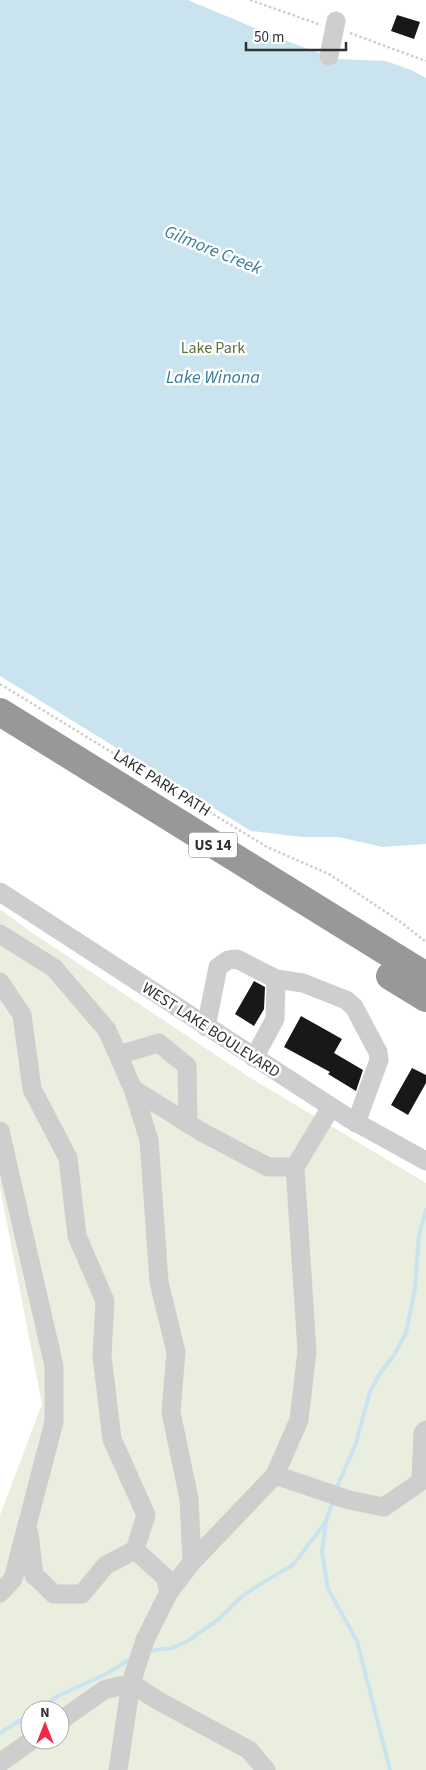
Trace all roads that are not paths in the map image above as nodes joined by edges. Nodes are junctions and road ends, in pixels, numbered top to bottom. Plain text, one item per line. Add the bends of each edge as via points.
1 (336, 21) dead end
2 (329, 56) dead end
3 (0, 712) edge
4 (0, 734) edge
5 (0, 892) edge
6 (0, 934) edge
7 (426, 976) edge
8 (276, 979) junction
9 (0, 982) edge
10 (426, 998) edge
11 (206, 1027) junction
12 (118, 1054) junction
13 (254, 1058) junction
14 (133, 1089) junction
15 (330, 1107) junction
16 (356, 1123) junction
17 (188, 1124) junction
18 (0, 1131) edge
19 (426, 1161) edge
20 (295, 1167) junction
21 (426, 1430) edge
22 (275, 1475) junction
23 (424, 1480) edge
24 (28, 1521) junction
25 (135, 1550) junction
26 (192, 1562) junction
27 (169, 1592) junction
28 (0, 1593) edge
29 (132, 1679) junction
30 (70, 1713) edge
31 (20, 1749) edge
32 (0, 1763) edge
33 (118, 1770) edge
34 (266, 1770) edge

1 - 2 street
3 - 7 highway, US 14
4 - 10 highway, US 14
5 - 11 street, WEST LAKE BOULEVARD
6 - 12 street via 54,968 106,1030
8 - 11 street via 237,959 228,960 218,967
8 - 13 street via 275,1019
8 - 16 street via 303,983 346,1000 354,1007 378,1052 379,1060
9 - 25 street via 22,1015 32,1089 68,1158 77,1236 105,1301 102,1356 112,1439 146,1515
11 - 13 street, WEST LAKE BOULEVARD
12 - 14 street
12 - 17 street via 159,1043 187,1066
13 - 15 street, WEST LAKE BOULEVARD
14 - 17 street
14 - 26 street via 149,1140 159,1282 176,1352 171,1412 189,1499
15 - 16 street, WEST LAKE BOULEVARD
15 - 20 street
16 - 19 street, WEST LAKE BOULEVARD
17 - 20 street via 268,1167
18 - 24 street via 54,1366 54,1422
20 - 22 street via 307,1351 299,1420
21 - 23 street via 423,1434
22 - 23 street via 349,1500 384,1507
22 - 26 street
24 - 25 street via 34,1575 54,1594 82,1594 106,1565
24 - 28 street via 13,1579
25 - 27 street via 165,1578
26 - 27 street
27 - 29 street via 145,1640
29 - 30 street via 104,1690
29 - 33 street
29 - 34 street via 157,1700 249,1750
31 - 32 street

